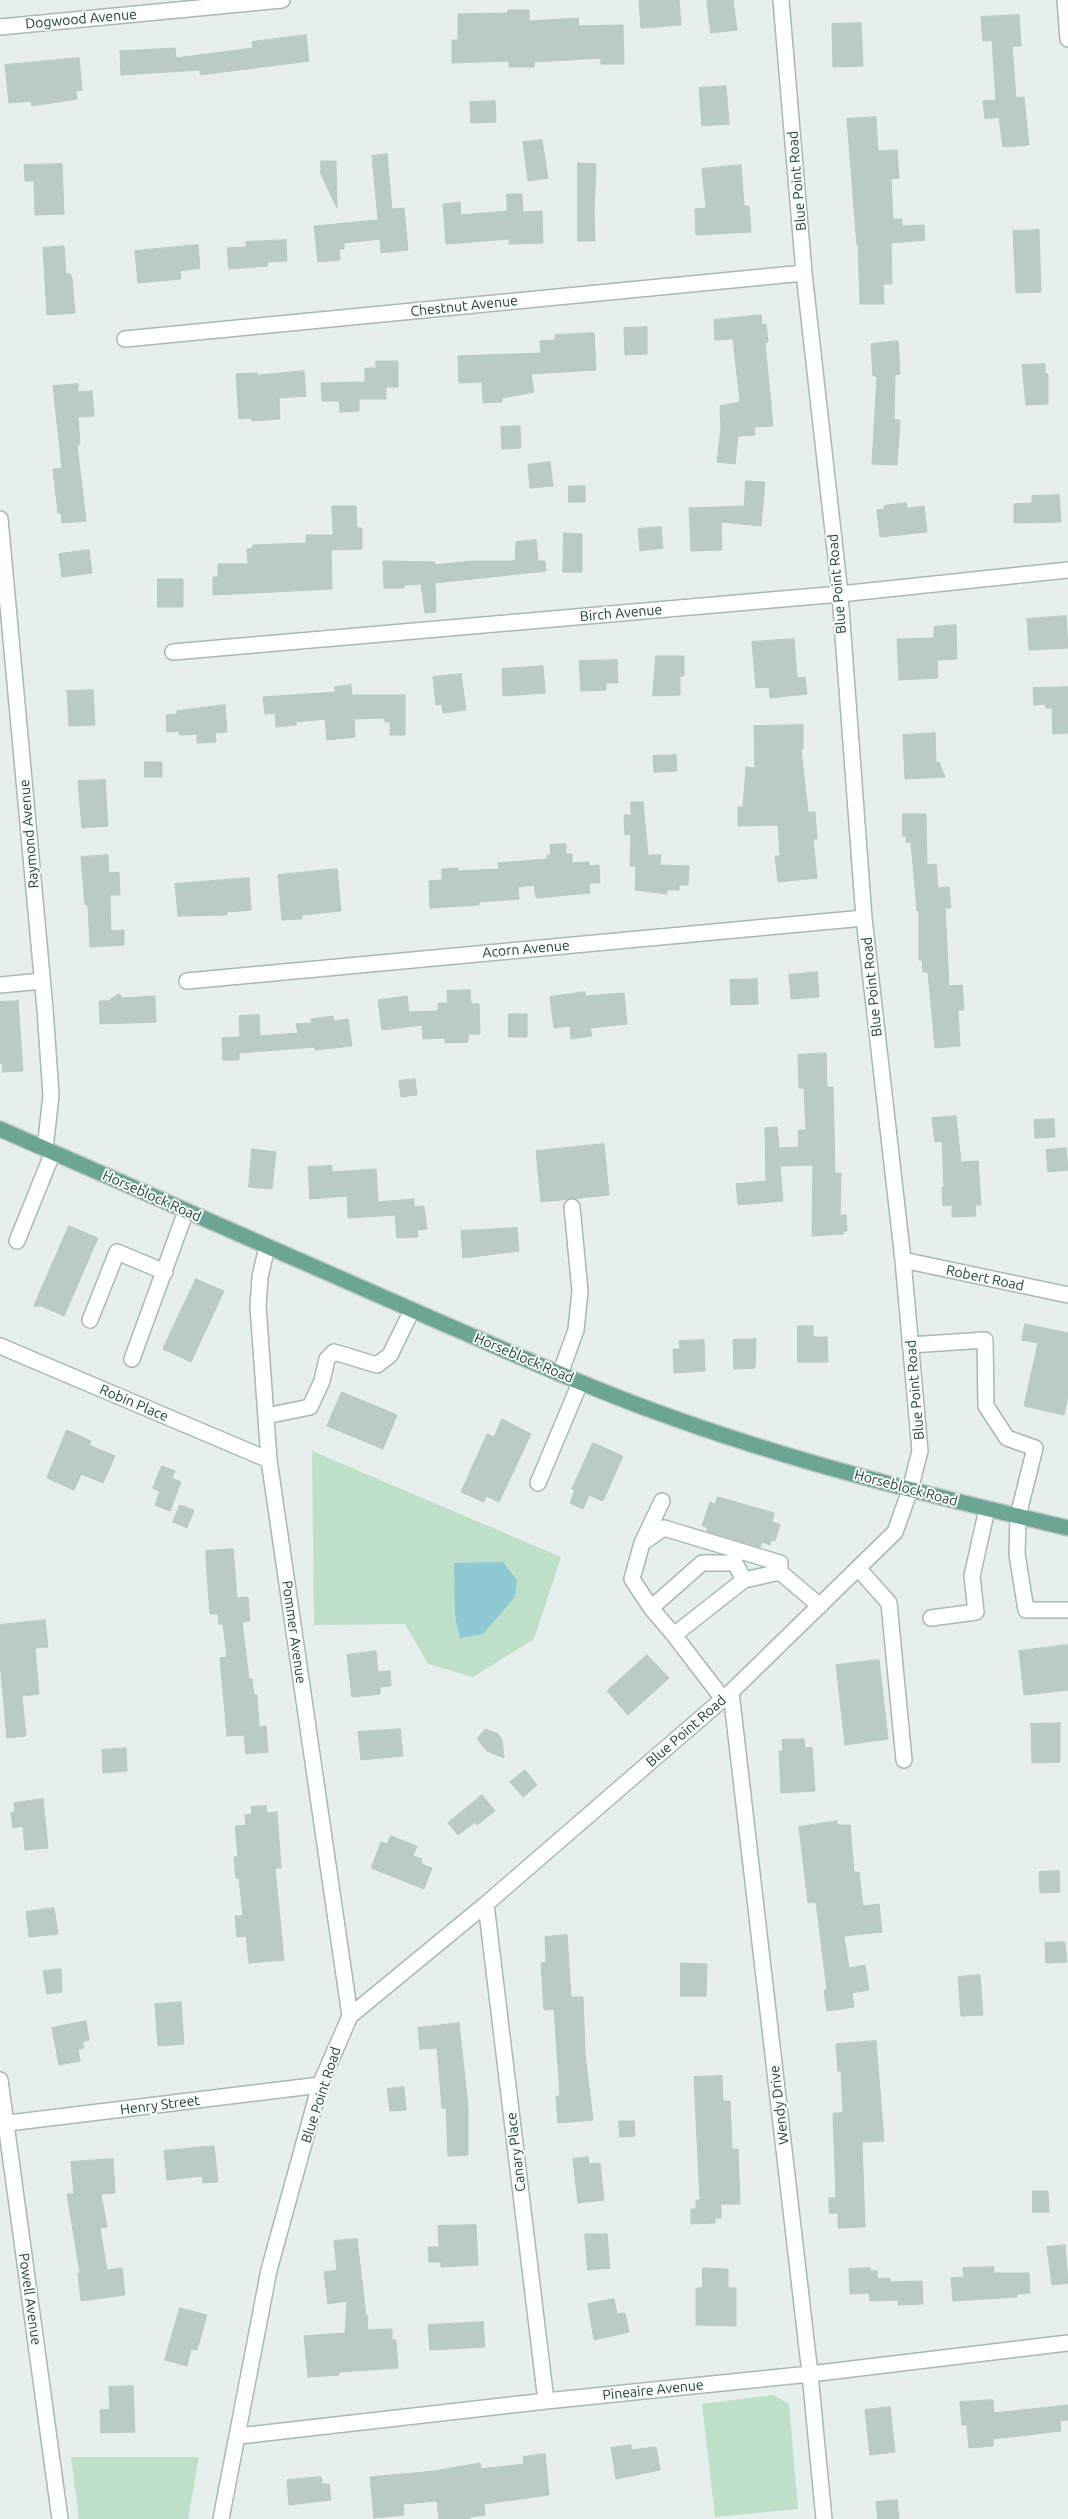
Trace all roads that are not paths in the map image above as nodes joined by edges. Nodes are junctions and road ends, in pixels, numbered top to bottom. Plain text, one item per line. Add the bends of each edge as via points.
1 (282, 0) edge
2 (781, 0) edge
3 (1065, 0) edge
4 (0, 27) edge
5 (1068, 39) edge
6 (804, 273) junction
7 (124, 339) dead end
8 (0, 519) edge
9 (1068, 570) edge
10 (840, 594) junction
11 (173, 652) dead end
12 (864, 918) junction
13 (42, 981) junction
14 (187, 981) dead end
15 (0, 985) edge
16 (0, 1129) edge
17 (49, 1151) junction
18 (572, 1207) dead end
19 (186, 1211) junction
20 (17, 1241) dead end
21 (267, 1247) junction
22 (903, 1260) junction
23 (165, 1272) junction
24 (1068, 1295) edge
25 (412, 1310) junction
26 (90, 1320) dead end
27 (910, 1345) junction
28 (0, 1346) edge
29 (132, 1359) dead end
30 (560, 1374) junction
31 (580, 1383) junction
32 (266, 1416) junction
33 (269, 1460) junction
34 (538, 1483) dead end
35 (910, 1490) junction
36 (662, 1501) dead end
37 (987, 1509) junction
38 (1018, 1516) junction
39 (1068, 1528) edge
40 (642, 1543) junction
41 (858, 1568) junction
42 (780, 1572) junction
43 (744, 1580) junction
44 (820, 1606) junction
45 (651, 1608) junction
46 (1068, 1610) edge
47 (931, 1618) dead end
48 (674, 1635) junction
49 (727, 1696) junction
50 (904, 1760) dead end
51 (486, 1904) junction
52 (350, 2016) junction
53 (0, 2080) edge
54 (320, 2085) junction
55 (3, 2124) edge
56 (1068, 2343) edge
57 (810, 2374) junction
58 (546, 2401) junction
59 (239, 2436) junction
60 (60, 2519) edge
61 (221, 2519) edge
62 (824, 2519) edge

1 - 4 street, Dogwood Avenue
2 - 6 street, Blue Point Road
3 - 5 street
6 - 7 street, Chestnut Avenue
6 - 10 street, Blue Point Road
8 - 13 street, Raymond Avenue
9 - 10 street, Birch Avenue
10 - 11 street, Birch Avenue
10 - 12 street, Blue Point Road
12 - 14 street, Acorn Avenue
12 - 22 street, Blue Point Road
13 - 15 street
13 - 17 street, Raymond Avenue via 51,1095
16 - 17 main road, Horseblock Road
17 - 19 main road, Horseblock Road
17 - 20 street, Raymond Avenue
18 - 30 street via 580,1291 576,1330
19 - 21 main road, Horseblock Road
19 - 23 street
21 - 25 main road, Horseblock Road
21 - 32 street, Pommer Avenue via 258,1306
22 - 24 street, Robert Road
22 - 27 street, Blue Point Road
23 - 26 street via 116,1252
23 - 29 street
25 - 30 main road, Horseblock Road
25 - 32 street via 390,1354 377,1365 334,1352 327,1359 322,1381 310,1407
27 - 35 street, Blue Point Road via 920,1452
27 - 38 street via 985,1340 986,1406 1007,1438 1035,1448
28 - 33 street, Robin Place
30 - 31 main road, Horseblock Road
31 - 34 street
31 - 35 main road, Horseblock Road via 751,1444
32 - 33 street, Pommer Avenue
33 - 52 street, Pommer Avenue
35 - 37 main road, Horseblock Road
35 - 41 street, Blue Point Road via 895,1532
36 - 40 street
37 - 38 main road, Horseblock Road
37 - 47 street via 972,1576 976,1612
38 - 39 main road, Horseblock Road
38 - 46 street via 1017,1554 1026,1610
40 - 42 street via 664,1528 780,1563
40 - 45 street via 632,1579
41 - 44 street, Blue Point Road
41 - 50 street via 889,1603
42 - 43 street
42 - 44 street
43 - 45 street via 735,1563 702,1563
43 - 48 street
44 - 49 street, Blue Point Road
45 - 48 street
48 - 49 street
49 - 51 street, Blue Point Road
49 - 57 street, Wendy Drive
51 - 52 street, Blue Point Road
51 - 58 street, Canary Place
52 - 54 street, Blue Point Road
53 - 55 street, Powell Avenue
54 - 55 street, Henry Street
54 - 59 street, Blue Point Road via 269,2270
55 - 60 street, Powell Avenue
56 - 57 street, Pineaire Avenue
57 - 58 street, Pineaire Avenue
57 - 62 street, Wendy Drive
58 - 59 street, Pineaire Avenue
59 - 61 street, Blue Point Road

